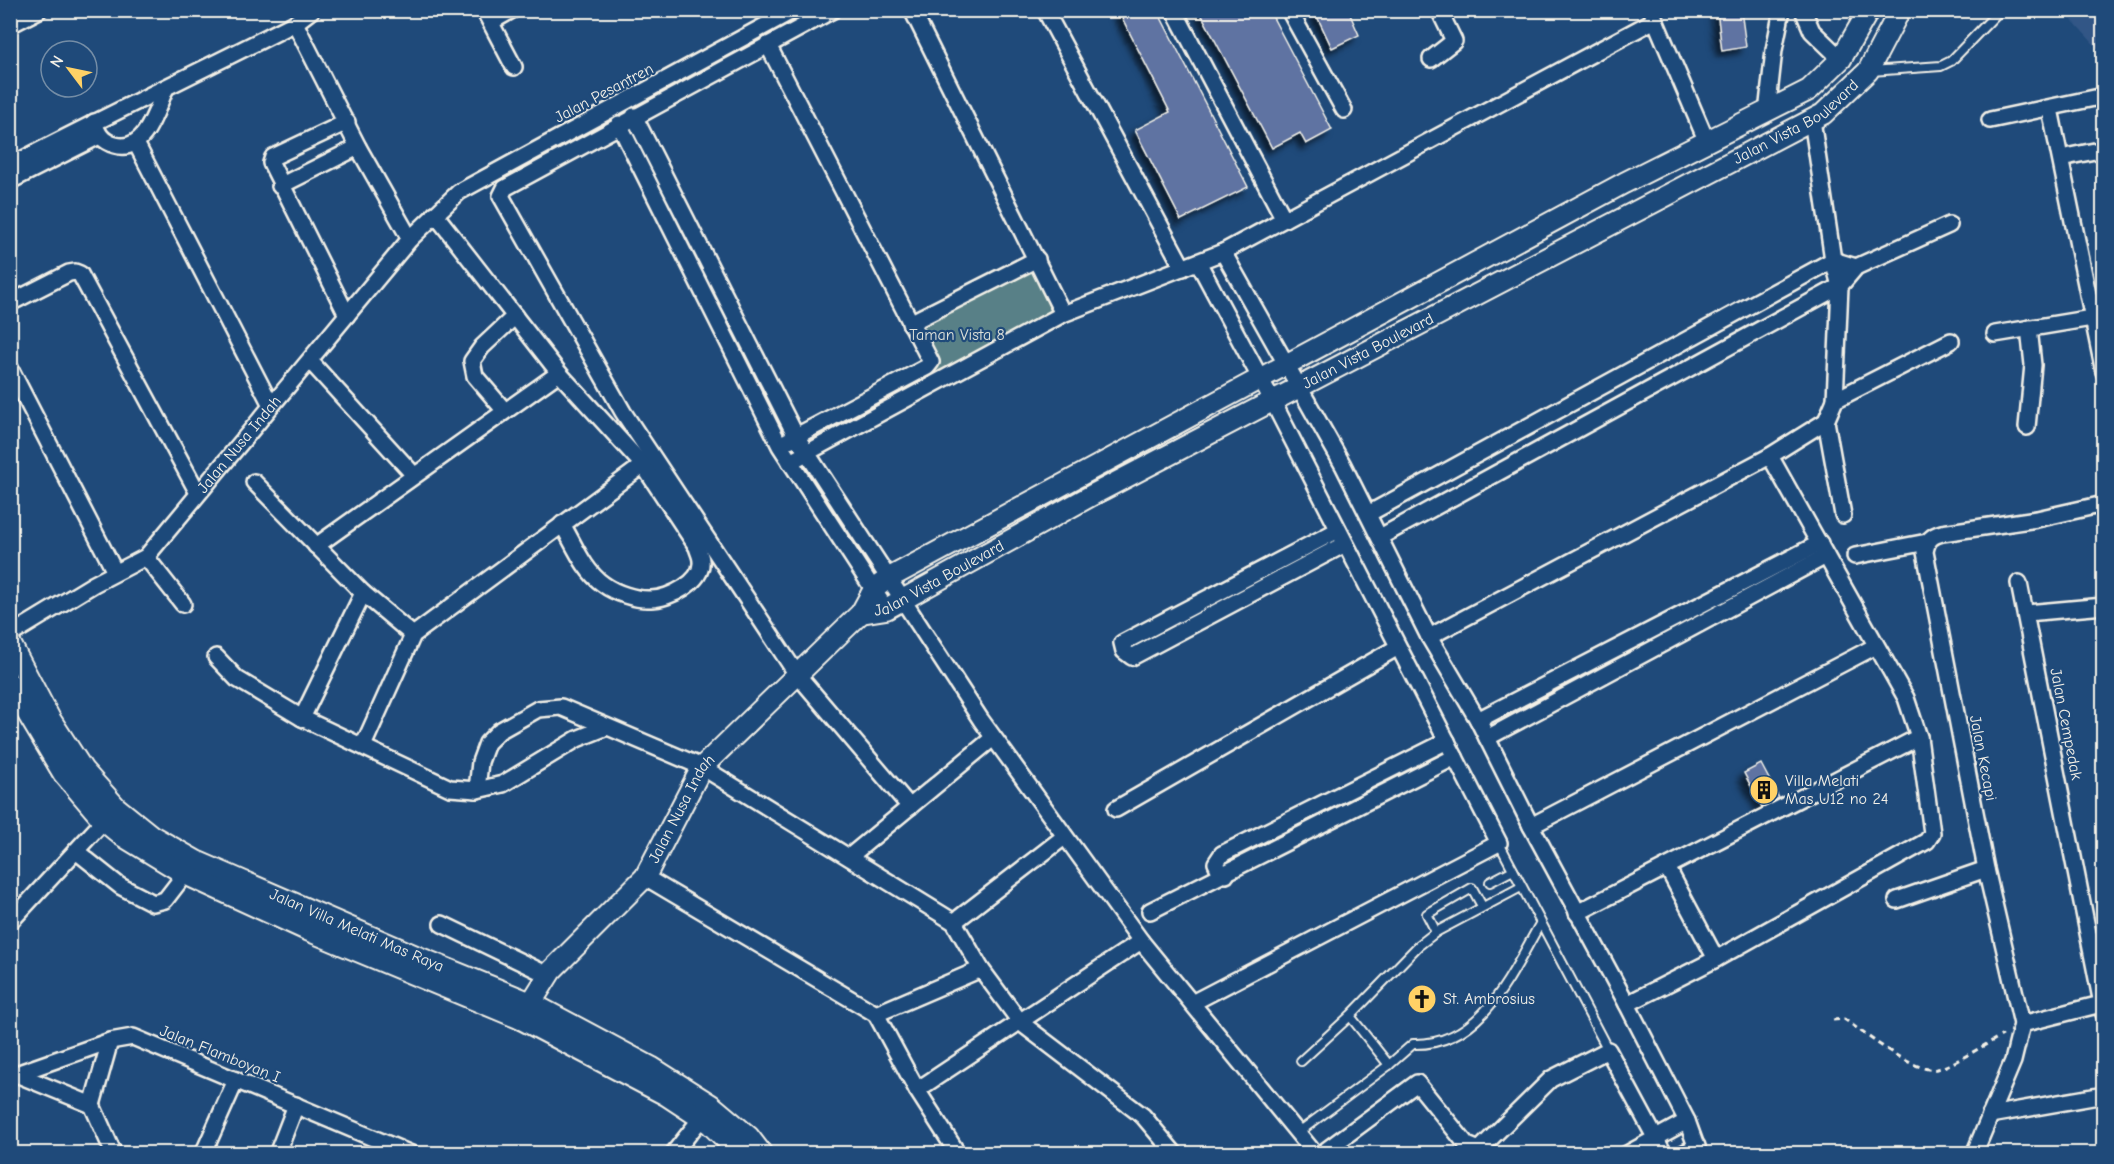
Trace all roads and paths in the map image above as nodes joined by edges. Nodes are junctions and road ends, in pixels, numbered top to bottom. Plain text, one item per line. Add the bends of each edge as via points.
1 (39, 10) edge
2 (312, 10) edge
3 (512, 10) edge
4 (794, 10) edge
5 (833, 10) edge
6 (912, 10) edge
7 (1044, 10) edge
8 (1174, 10) edge
9 (1289, 10) edge
10 (1439, 10) edge
11 (1782, 10) edge
12 (1803, 10) edge
13 (1869, 10) edge
14 (1900, 10) edge
15 (2000, 10) edge
16 (1654, 15) edge
17 (487, 16) edge
18 (295, 22) junction
19 (10, 25) edge
20 (768, 45) junction
21 (1431, 59) dead end
22 (1841, 59) junction
23 (514, 67) dead end
24 (1868, 71) junction
25 (165, 90) junction
26 (1809, 90) junction
27 (2103, 96) edge
28 (2050, 109) junction
29 (1344, 110) dead end
30 (1767, 113) junction
31 (634, 116) junction
32 (1812, 120) junction
33 (1990, 120) dead end
34 (347, 122) junction
35 (619, 124) junction
36 (96, 129) junction
37 (1707, 142) junction
38 (136, 143) junction
39 (358, 147) junction
40 (2103, 149) edge
41 (2061, 158) junction
42 (10, 166) edge
43 (10, 181) edge
44 (280, 186) junction
45 (438, 212) junction
46 (1284, 219) junction
47 (1948, 225) dead end
48 (410, 239) junction
49 (1223, 252) junction
50 (1037, 260) junction
51 (1833, 260) junction
52 (1190, 265) junction
53 (1856, 267) junction
54 (1840, 286) junction
55 (10, 303) edge
56 (1063, 314) junction
57 (347, 315) junction
58 (515, 316) junction
59 (2097, 317) edge
60 (910, 323) junction
61 (2029, 328) junction
62 (1995, 334) dead end
63 (1951, 341) dead end
64 (1667, 351) junction
65 (310, 362) junction
66 (1288, 365) junction
67 (10, 368) edge
68 (2103, 371) edge
69 (559, 373) junction
70 (1678, 374) junction
71 (1261, 380) junction
72 (1299, 386) junction
73 (1272, 400) junction
74 (1835, 400) junction
75 (271, 405) junction
76 (504, 410) junction
77 (1826, 421) junction
78 (2027, 427) dead end
79 (1520, 431) junction
80 (796, 436) junction
81 (780, 446) junction
82 (806, 452) junction
83 (1533, 454) junction
84 (1770, 456) junction
85 (790, 462) junction
86 (643, 465) junction
87 (414, 475) junction
88 (254, 482) dead end
89 (198, 493) junction
90 (2103, 504) edge
91 (1368, 514) junction
92 (1843, 515) dead end
93 (562, 524) junction
94 (1342, 537) junction
95 (1380, 537) junction
96 (1927, 542) junction
97 (316, 546) junction
98 (1823, 550) junction
99 (1855, 556) dead end
100 (146, 557) junction
101 (115, 572) junction
102 (2019, 583) dead end
103 (882, 584) junction
104 (363, 592) junction
105 (183, 604) dead end
106 (895, 604) junction
107 (2103, 606) edge
108 (2027, 613) junction
109 (861, 614) junction
110 (10, 635) edge
111 (413, 635) junction
112 (1429, 637) junction
113 (10, 643) edge
114 (1876, 646) junction
115 (1398, 647) junction
116 (216, 657) dead end
117 (796, 673) junction
118 (10, 684) edge
119 (302, 718) junction
120 (1478, 720) junction
121 (607, 727) junction
122 (1919, 737) junction
123 (993, 738) junction
124 (1487, 738) junction
125 (1447, 741) junction
126 (363, 746) junction
127 (1455, 757) junction
128 (702, 767) junction
129 (477, 790) junction
130 (910, 807) junction
131 (1116, 809) dead end
132 (110, 814) junction
133 (1530, 826) junction
134 (1064, 837) junction
135 (1499, 843) junction
136 (76, 851) junction
137 (849, 857) junction
138 (1668, 869) junction
139 (1986, 869) junction
140 (1513, 870) junction
141 (185, 874) junction
142 (1226, 875) junction
143 (645, 877) junction
144 (1490, 882) dead end
145 (1521, 886) junction
146 (1897, 900) dead end
147 (1482, 906) junction
148 (1150, 911) dead end
149 (1577, 913) junction
150 (10, 922) edge
151 (954, 922) junction
152 (442, 924) dead end
153 (1540, 924) junction
154 (1436, 932) junction
155 (1141, 941) junction
156 (1716, 959) junction
157 (981, 969) junction
158 (548, 975) junction
159 (1192, 1003) junction
160 (1627, 1004) junction
161 (2102, 1009) edge
162 (526, 1011) junction
163 (876, 1014) junction
164 (1350, 1016) junction
165 (1833, 1020) dead end
166 (1021, 1023) junction
167 (2022, 1024) junction
168 (110, 1041) junction
169 (1608, 1050) junction
170 (1300, 1060) dead end
171 (1389, 1065) junction
172 (13, 1073) edge
173 (236, 1080) junction
174 (917, 1090) junction
175 (2103, 1095) edge
176 (92, 1105) junction
177 (296, 1105) junction
178 (706, 1112) junction
179 (1990, 1115) junction
180 (1686, 1121) junction
181 (1299, 1132) junction
182 (1656, 1137) junction
183 (1698, 1150) edge
184 (114, 1154) edge
185 (203, 1154) edge
186 (277, 1154) edge
187 (411, 1154) edge
188 (673, 1154) edge
189 (741, 1154) edge
190 (762, 1154) edge
191 (958, 1154) edge
192 (1175, 1154) edge
193 (1315, 1154) edge
194 (1321, 1154) edge
195 (1627, 1154) edge
196 (1664, 1154) edge
197 (1682, 1154) edge
198 (1974, 1154) edge

1 - 19 street
2 - 18 street
3 - 17 street
4 - 45 street, Jalan Pesantren via 459,192
5 - 20 street
6 - 50 street
7 - 52 street
8 - 46 street
9 - 29 street
10 - 21 street via 1454,41
11 - 30 street
12 - 22 street via 1812,31
13 - 22 street, Jalan Vista Boulevard
14 - 24 street, Jalan Vista Boulevard
15 - 24 lane via 1951,61 1941,66
16 - 37 street
16 - 46 street
17 - 23 street
18 - 25 street
18 - 34 street
20 - 31 street
20 - 60 street
22 - 24 street
22 - 26 street, Jalan Vista Boulevard
24 - 32 street, Jalan Vista Boulevard
25 - 36 street
25 - 38 street
26 - 30 street, Jalan Vista Boulevard
26 - 32 street
27 - 28 street
28 - 33 street
28 - 41 street
30 - 37 street, Jalan Vista Boulevard
31 - 35 street
31 - 80 street
32 - 51 street
32 - 72 street, Jalan Vista Boulevard
34 - 39 street
34 - 44 street via 273,157 271,163
35 - 81 street
35 - 117 street via 505,188 501,196 623,412
36 - 38 street via 115,145
36 - 42 street
36 - 43 street
37 - 66 street, Jalan Vista Boulevard
38 - 75 street
39 - 44 street
39 - 48 street
40 - 41 street
41 - 59 street
44 - 57 street
45 - 48 street, Jalan Nusa Indah
45 - 58 street
46 - 49 street
47 - 53 street
48 - 57 street, Jalan Nusa Indah
49 - 52 street
49 - 66 street
50 - 56 street
50 - 60 street
51 - 53 street
51 - 54 street
51 - 64 street
52 - 56 street
52 - 71 street
53 - 54 street
54 - 70 street
54 - 74 street
55 - 89 street via 69,273 80,274
56 - 82 street
57 - 65 street, Jalan Nusa Indah
58 - 69 street
58 - 76 street via 472,361 475,376
59 - 61 street
59 - 68 street
60 - 80 street via 930,365
61 - 62 street
61 - 78 street via 2033,365
63 - 74 street
64 - 70 street
64 - 79 street
65 - 75 street, Jalan Nusa Indah
65 - 87 street
66 - 71 street, Jalan Vista Boulevard
66 - 72 street
67 - 101 street
69 - 76 street
69 - 86 street
70 - 83 street
71 - 73 street
71 - 103 street, Jalan Vista Boulevard
72 - 73 street, Jalan Vista Boulevard
72 - 91 street
73 - 94 street
73 - 106 street, Jalan Vista Boulevard
74 - 77 street
75 - 89 street, Jalan Nusa Indah
76 - 87 street
77 - 84 street
77 - 92 street
79 - 83 street
79 - 91 street
80 - 81 street
80 - 82 street
81 - 85 street
82 - 85 street
82 - 103 street
83 - 95 street
84 - 98 street
84 - 112 street
85 - 103 street
86 - 93 street
86 - 93 street via 697,547 701,562 695,578 679,590 651,599 627,596 606,586 592,576
87 - 97 street
88 - 97 street
89 - 100 street, Jalan Nusa Indah
90 - 96 street via 2037,519 1942,533
91 - 95 street
93 - 111 street
94 - 94 street via 1132,657 1124,651 1122,643
94 - 115 street
95 - 112 street
96 - 99 street
96 - 139 street, Jalan Kecapi via 1925,552
97 - 104 street
98 - 114 street
98 - 120 street
98 - 124 street
100 - 101 street, Jalan Nusa Indah
100 - 105 street
101 - 110 street, Jalan Nusa Indah
102 - 108 street, Jalan Cempedak
103 - 106 street
103 - 109 street, Jalan Vista Boulevard
104 - 111 street
104 - 119 street
106 - 109 street, Jalan Vista Boulevard
106 - 123 street
107 - 108 street
108 - 161 street, Jalan Cempedak
109 - 117 street, Jalan Nusa Indah
111 - 126 street
112 - 120 street
113 - 132 street, Jalan Villa Melati Mas Raya via 50,719
114 - 122 street via 1906,698
114 - 133 street
115 - 125 street
115 - 131 street
116 - 119 street via 237,679
117 - 128 street, Jalan Nusa Indah
117 - 130 street
118 - 132 street, Jalan Villa Melati Mas Raya via 63,773
119 - 126 street
120 - 124 street
121 - 128 street
121 - 129 street via 577,739 503,784
121 - 129 street via 561,707 538,709 499,731 488,743 480,762
122 - 138 street
122 - 156 street via 1932,833 1927,841
123 - 130 street
123 - 134 street
124 - 133 street
125 - 127 street
125 - 142 street via 1222,854 1216,863
126 - 129 street via 450,788
127 - 135 street
127 - 142 street
128 - 137 street
128 - 143 street, Jalan Nusa Indah
130 - 137 street
132 - 136 street
132 - 141 street, Jalan Villa Melati Mas Raya via 121,835
132 - 162 street, Jalan Villa Melati Mas Raya via 196,861 418,957
133 - 149 street
134 - 151 street
134 - 155 street
135 - 140 lane
135 - 159 street
136 - 141 street via 120,886 153,903 165,900
136 - 150 street
137 - 151 street
138 - 149 street
138 - 156 street
139 - 146 street
139 - 167 street, Jalan Kecapi
140 - 144 lane
140 - 145 lane
141 - 162 street, Jalan Villa Melati Mas Raya via 307,930
142 - 148 street
143 - 158 street, Jalan Nusa Indah
143 - 163 street
145 - 147 lane
145 - 153 lane
147 - 154 lane
147 - 154 lane via 1472,888 1426,914
149 - 160 street
151 - 157 street
152 - 158 street
153 - 169 lane
153 - 171 lane via 1489,1008 1477,1020 1451,1036 1428,1044 1413,1044
154 - 164 lane
155 - 159 street
155 - 166 street
156 - 160 street
157 - 163 street
157 - 166 street
158 - 162 street, Jalan Nusa Indah
159 - 181 street
160 - 180 street
161 - 167 street
162 - 178 street, Jalan Villa Melati Mas Raya via 666,1095
163 - 174 street
164 - 170 lane
164 - 171 lane
165 - 167 path via 1844,1018 1924,1069 1937,1069
166 - 174 street
166 - 192 street via 1143,1116
167 - 179 street, Jalan Kecapi via 2013,1061
168 - 172 street, Jalan Flamboyan I
168 - 173 street, Jalan Flamboyan I via 133,1037
168 - 176 street
169 - 182 street
169 - 194 street via 1551,1079 1479,1150 1467,1145 1417,1083
171 - 181 lane
172 - 176 street
173 - 177 street, Jalan Flamboyan I
173 - 185 street
174 - 191 street
175 - 179 street
176 - 184 street
177 - 186 street
177 - 187 street, Jalan Flamboyan I
178 - 188 street
178 - 189 street, Jalan Villa Melati Mas Raya
178 - 190 street, Jalan Villa Melati Mas Raya via 749,1137
179 - 198 street, Jalan Kecapi
180 - 182 street
180 - 183 street
181 - 193 street
182 - 195 street
182 - 196 street
183 - 197 street

